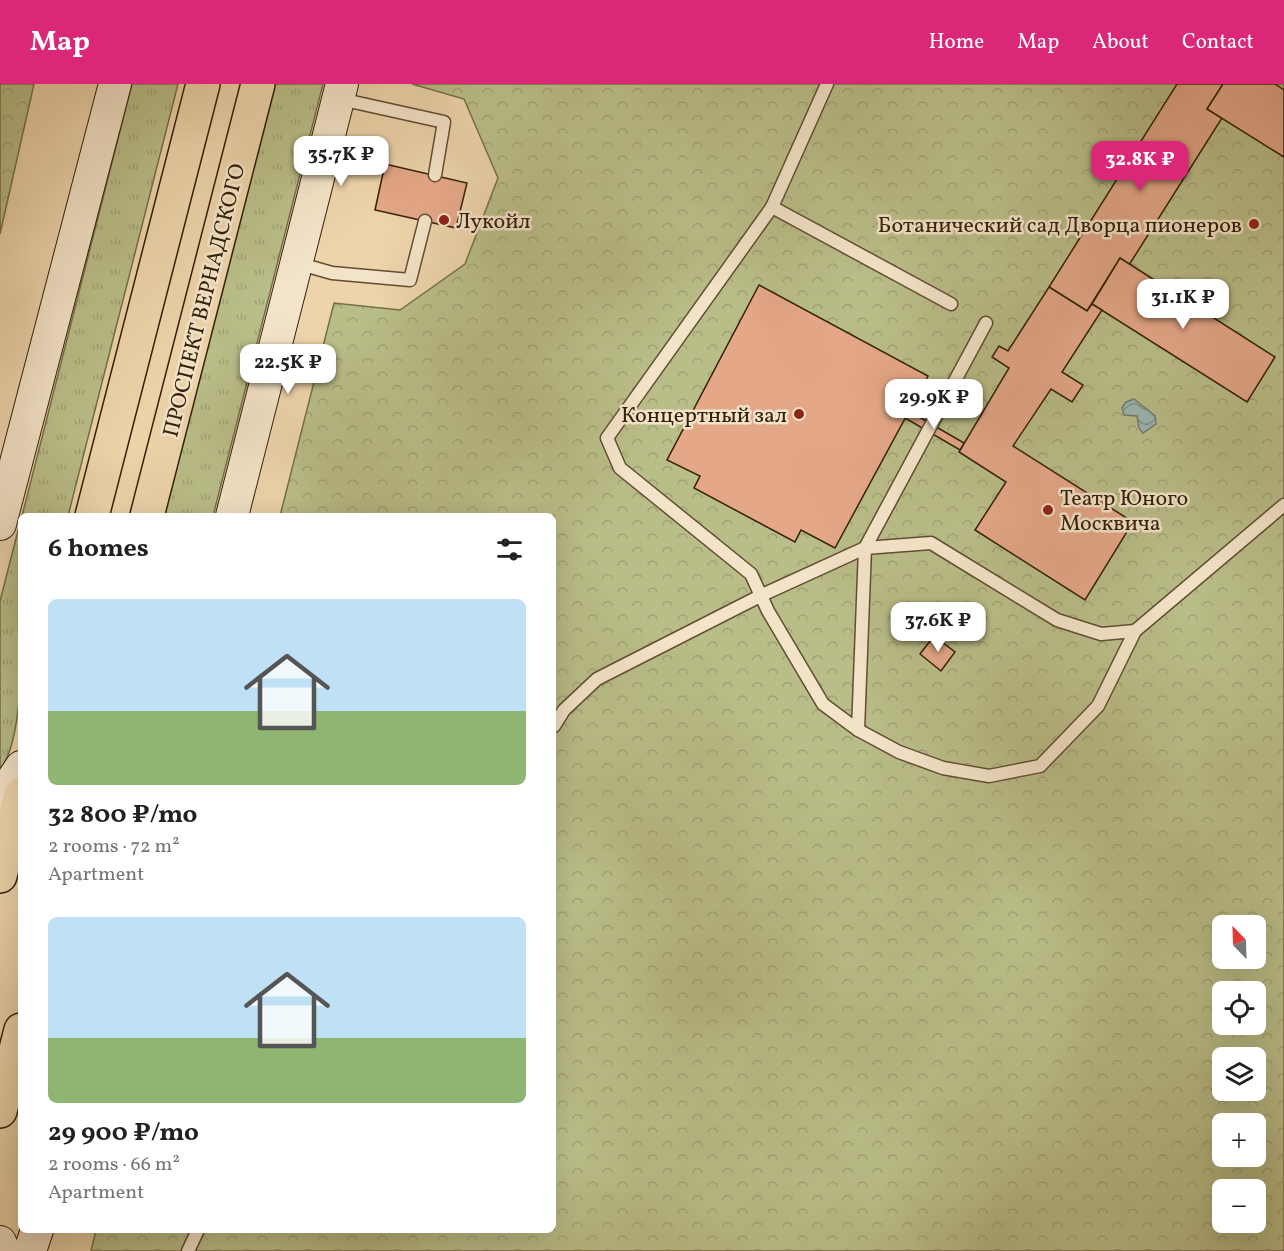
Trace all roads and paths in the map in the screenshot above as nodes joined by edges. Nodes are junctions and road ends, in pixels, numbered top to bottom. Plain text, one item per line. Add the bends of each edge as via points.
1 (115, 84) edge
2 (202, 84) edge
3 (258, 84) edge
4 (827, 84) edge
5 (340, 91) edge
6 (435, 176) dead end
7 (772, 207) junction
8 (425, 221) dead end
9 (296, 263) junction
10 (951, 304) dead end
11 (986, 323) dead end
12 (1284, 505) edge
13 (93, 513) edge
14 (148, 513) edge
15 (233, 513) edge
16 (0, 524) edge
17 (865, 548) junction
18 (762, 595) junction
19 (1135, 631) junction
20 (556, 723) edge
21 (858, 730) junction
22 (18, 763) edge
23 (18, 772) edge
24 (0, 779) edge
25 (0, 799) edge
26 (18, 806) edge
27 (0, 876) edge
28 (18, 1042) edge
29 (0, 1112) edge
30 (36, 1233) edge
31 (197, 1233) edge
32 (0, 1242) edge
33 (4, 1251) edge
34 (30, 1251) edge
35 (188, 1251) edge

1 - 16 main road
2 - 13 main road
3 - 14 main road, ПРОСПЕКТ ВЕРНАДСКОГО
4 - 7 lane
5 - 6 lane via 375,105 444,122
5 - 9 main road
7 - 10 lane
7 - 18 lane via 607,438 620,468 751,574
8 - 9 lane via 410,280 332,273
9 - 15 main road
11 - 17 lane
12 - 19 lane
17 - 18 lane
17 - 19 lane via 931,543 1057,620 1101,634
17 - 21 lane
18 - 20 lane via 597,679
18 - 21 lane via 823,704
19 - 21 lane via 1098,706 1040,766 989,776 943,768 898,752
22 - 24 main road
23 - 25 main road
26 - 27 main road
28 - 29 main road
30 - 34 main road
31 - 35 lane
32 - 33 main road

